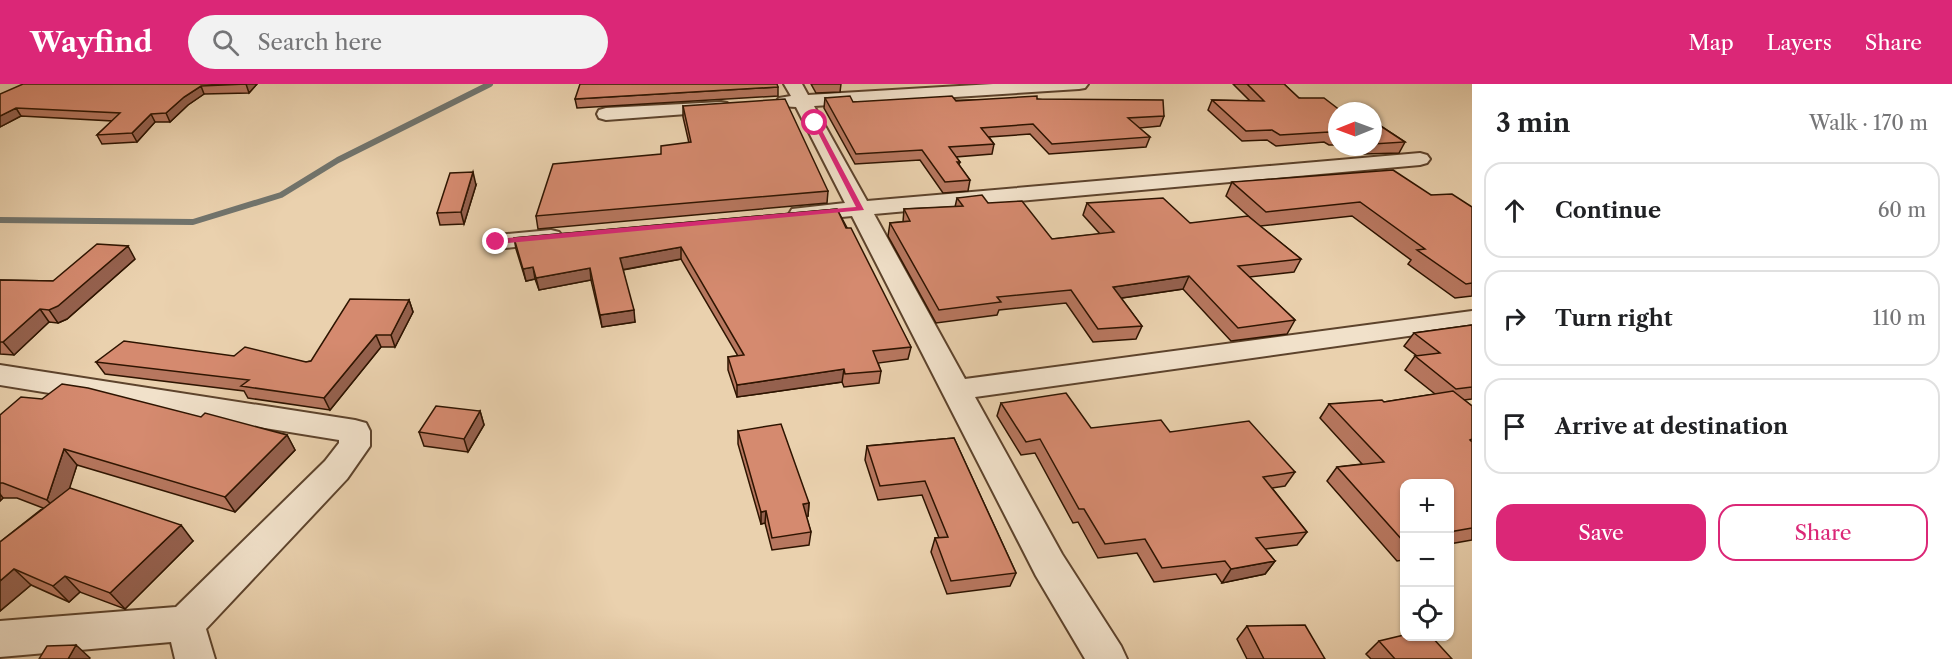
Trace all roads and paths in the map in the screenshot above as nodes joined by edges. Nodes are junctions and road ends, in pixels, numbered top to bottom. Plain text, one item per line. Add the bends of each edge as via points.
1 (1079, 84) edge
2 (797, 93) edge
3 (768, 104) edge
4 (733, 106) edge
5 (606, 114) dead end
6 (1420, 159) dead end
7 (861, 209) junction
8 (778, 216) edge
9 (567, 235) edge
10 (496, 242) dead end
11 (1472, 319) edge
12 (0, 375) edge
13 (956, 390) junction
14 (0, 639) edge
15 (190, 641) edge
16 (1107, 659) edge

1 - 2 street
2 - 3 street
2 - 7 street
4 - 5 street
6 - 7 street
7 - 8 street
7 - 13 street
9 - 10 street
11 - 13 street
12 - 15 street via 355,431 354,446 336,470
13 - 16 street via 1049,565
14 - 15 street

